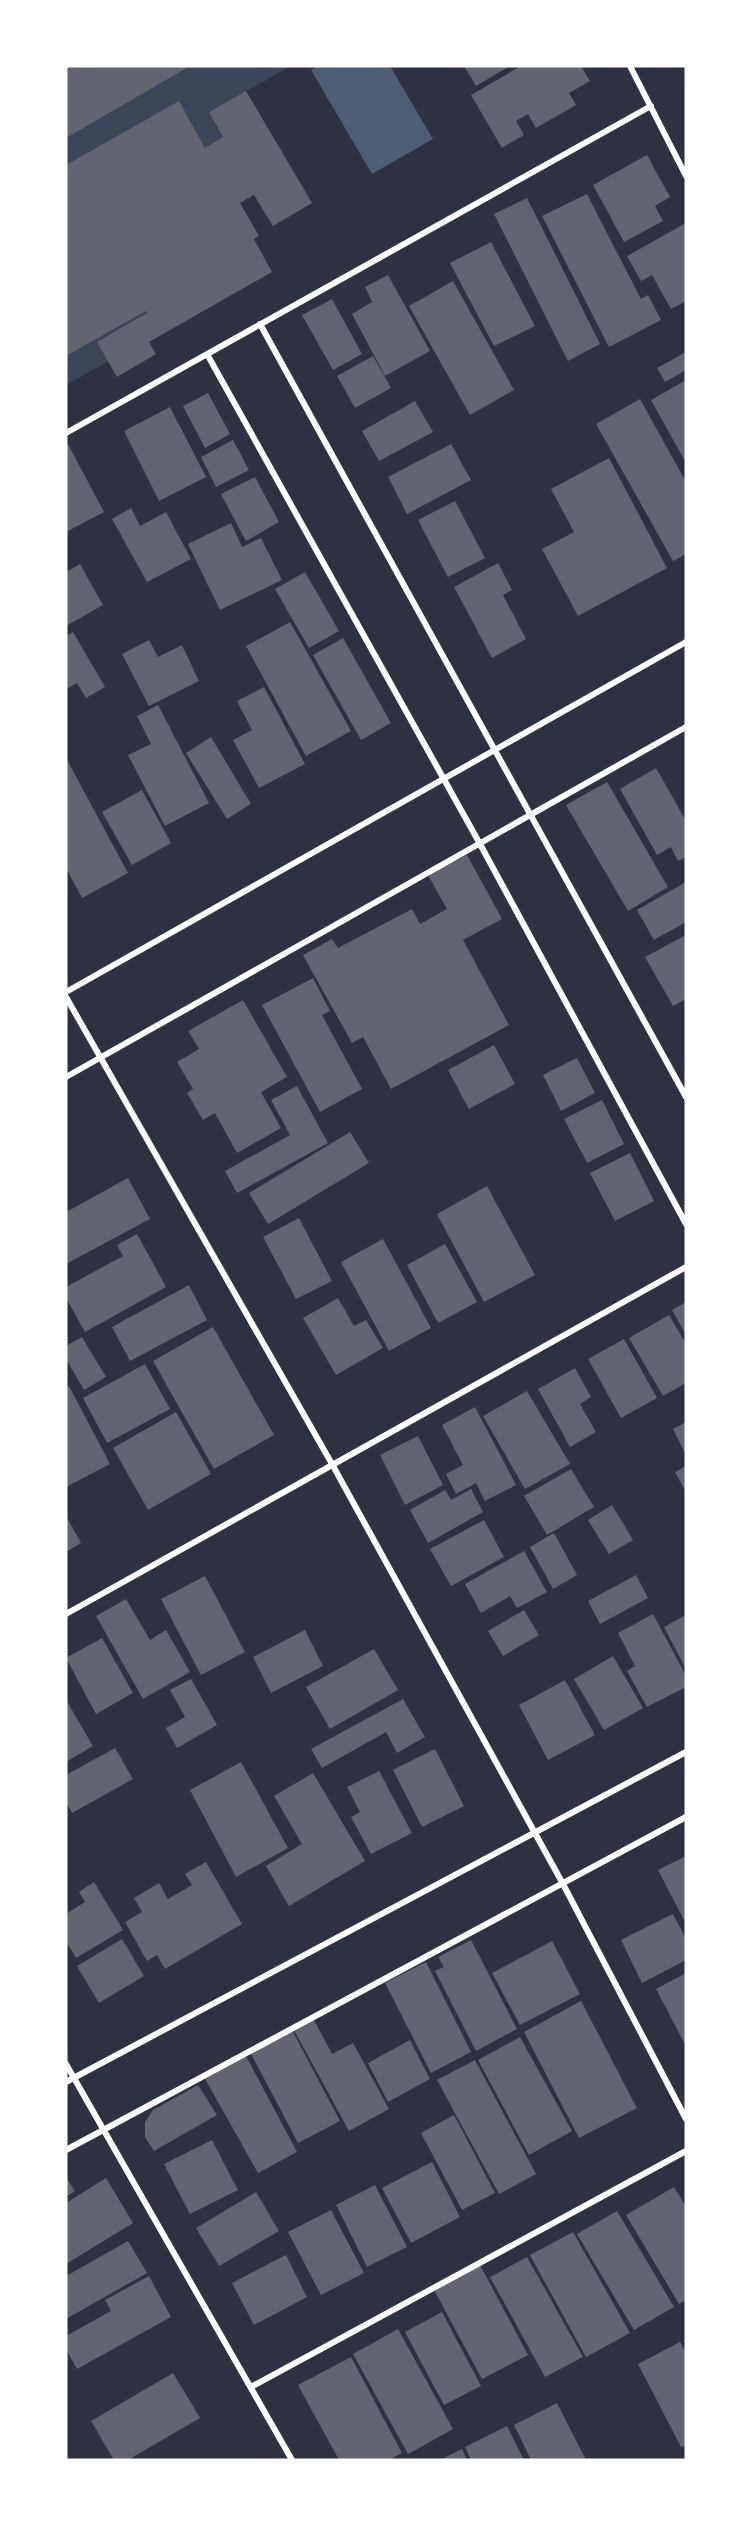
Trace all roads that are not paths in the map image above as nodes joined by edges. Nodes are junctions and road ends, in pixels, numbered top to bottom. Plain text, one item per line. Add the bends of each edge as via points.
1 (630, 66) edge
2 (651, 106) junction
3 (686, 176) edge
4 (260, 324) junction
5 (207, 354) junction
6 (66, 433) edge
7 (686, 642) edge
8 (686, 728) edge
9 (494, 751) junction
10 (443, 779) junction
11 (531, 815) junction
12 (480, 844) junction
13 (66, 992) edge
14 (66, 997) edge
15 (100, 1058) junction
16 (66, 1077) edge
17 (686, 1097) edge
18 (686, 1224) edge
19 (686, 1267) edge
20 (332, 1464) junction
21 (66, 1614) edge
22 (686, 1752) edge
23 (686, 1817) edge
24 (535, 1833) junction
25 (563, 1884) junction
26 (66, 2064) edge
27 (74, 2078) junction
28 (66, 2082) edge
29 (686, 2119) edge
30 (103, 2130) junction
31 (66, 2150) edge
32 (686, 2151) edge
33 (252, 2387) junction
34 (292, 2460) edge

1 - 2 street
2 - 3 street
2 - 4 street
4 - 5 street
4 - 9 street
5 - 6 street
5 - 10 street
7 - 9 street
8 - 11 street
9 - 10 street
9 - 11 street
10 - 12 street
10 - 13 street
11 - 12 street
11 - 17 street
12 - 15 street
12 - 18 street
14 - 15 street
15 - 16 street
15 - 20 street
19 - 20 street
20 - 21 street
20 - 24 street
22 - 24 street
23 - 25 street
24 - 25 street
24 - 27 street
25 - 29 street
25 - 30 street
26 - 27 street
27 - 28 street
27 - 30 street
30 - 31 street
30 - 33 street
32 - 33 street
33 - 34 street

